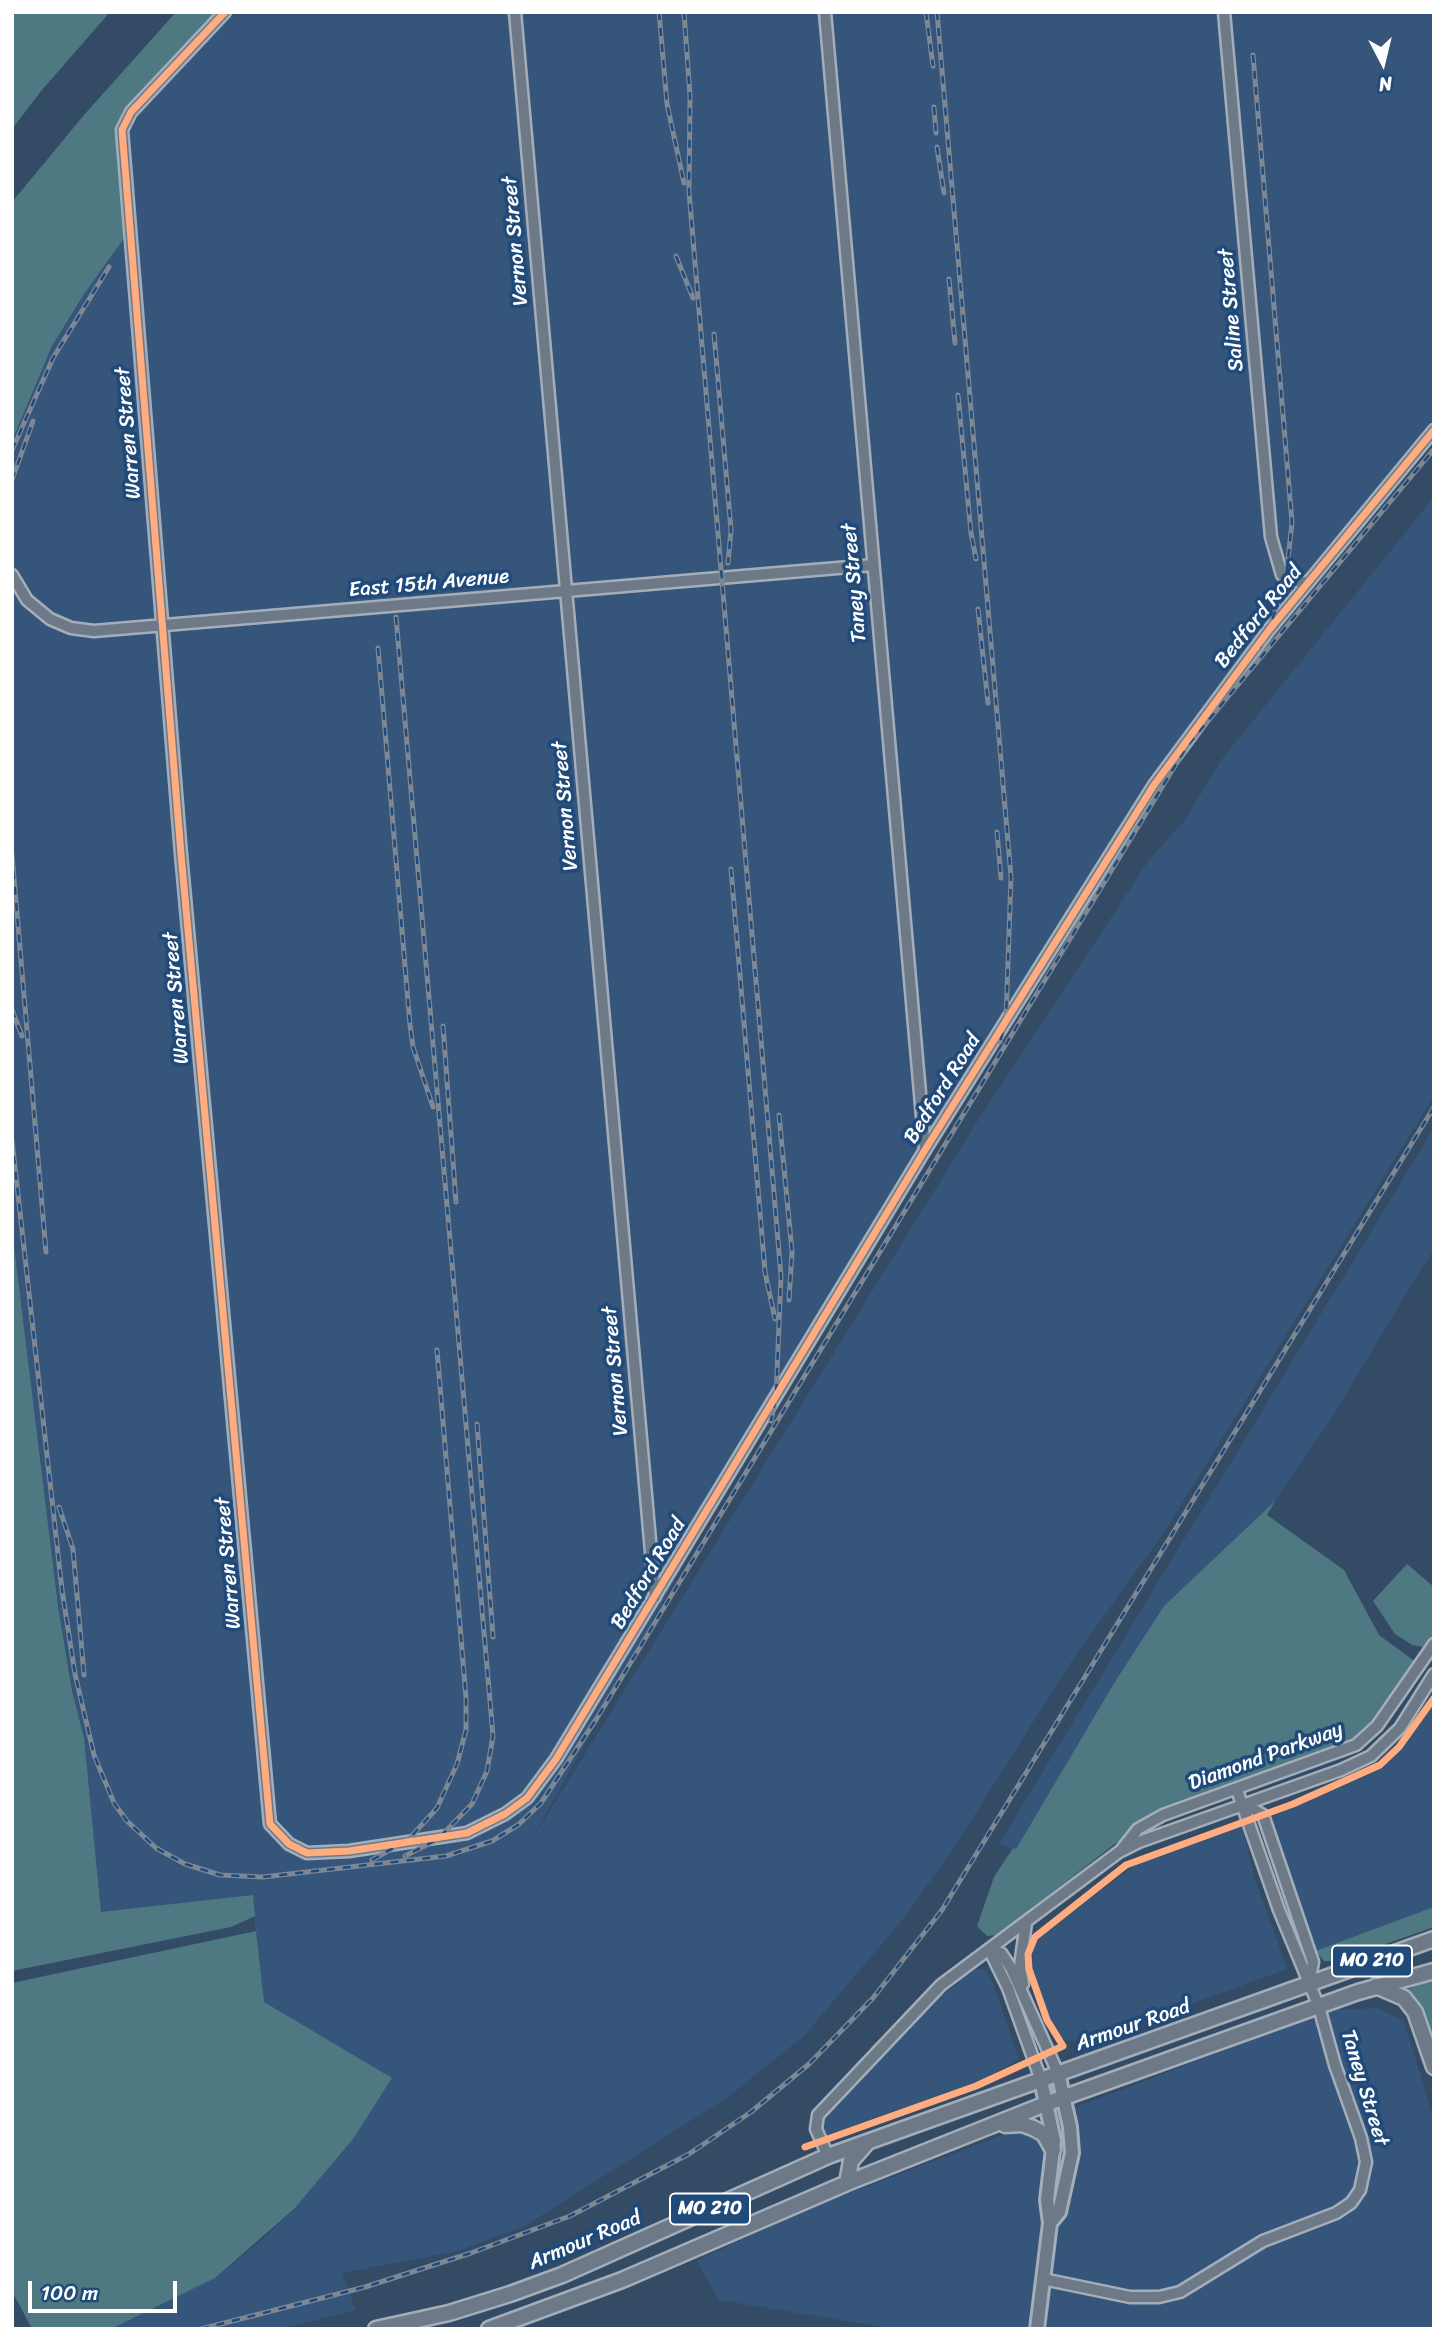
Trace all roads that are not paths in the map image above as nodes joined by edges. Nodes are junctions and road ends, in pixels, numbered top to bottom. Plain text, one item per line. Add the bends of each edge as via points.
1 (225, 12) edge
2 (515, 12) edge
3 (825, 12) edge
4 (1224, 12) edge
5 (1434, 430) edge
6 (873, 565) junction
7 (12, 575) edge
8 (1308, 583) junction
9 (566, 591) junction
10 (162, 625) junction
11 (925, 1150) junction
12 (655, 1597) junction
13 (1434, 1644) edge
14 (1434, 1674) edge
15 (1237, 1790) junction
16 (1244, 1804) junction
17 (1119, 1852) junction
18 (318, 1854) joint
19 (1026, 1923) junction
20 (1434, 1939) edge
21 (989, 1949) junction
22 (1434, 1965) edge
23 (1434, 1971) edge
24 (1401, 1978) junction
25 (1309, 1983) junction
26 (1376, 1986) junction
27 (1025, 1995) junction
28 (1319, 2007) junction
29 (1434, 2067) edge
30 (1058, 2073) junction
31 (1041, 2080) junction
32 (1065, 2098) junction
33 (1048, 2103) junction
34 (986, 2127) junction
35 (868, 2141) junction
36 (1053, 2150) junction
37 (828, 2156) junction
38 (847, 2183) junction
39 (1050, 2223) junction
40 (1043, 2279) junction
41 (376, 2329) edge
42 (489, 2329) edge
43 (1037, 2329) edge

1 - 10 street, Warren Street via 131,112 122,130
2 - 9 street, Vernon Street
3 - 6 street, Taney Street
4 - 8 street, Saline Street via 1270,537 1282,575
5 - 8 street, Bedford Road
6 - 9 street, East 15th Avenue
6 - 11 street, Taney Street
7 - 10 street, East 15th Avenue via 37,610 71,628 94,631
8 - 11 street, Bedford Road via 1154,785
9 - 10 street, East 15th Avenue
9 - 12 street, Vernon Street
10 - 18 street, Warren Street via 270,1824 289,1844
11 - 12 street, Bedford Road
12 - 18 street, Bedford Road via 556,1759 527,1798 467,1833
13 - 15 street, Diamond Parkway via 1377,1726 1356,1745
14 - 16 street, Diamond Parkway via 1401,1728 1371,1756
15 - 16 street, Taney Street
15 - 17 street, Diamond Parkway via 1153,1820 1138,1829
16 - 17 street, Diamond Parkway
16 - 25 street, Taney Street
16 - 25 street via 1263,1815 1313,1962
17 - 19 street, Diamond Parkway
19 - 21 street, Diamond Parkway
19 - 27 street via 1020,1966
20 - 25 highway, Armour Road / MO 210
21 - 27 street via 1001,1953
21 - 31 street
21 - 37 street, Diamond Parkway via 941,1986 818,2115 816,2129
22 - 24 main road, MO 210
23 - 24 highway
24 - 26 highway, MO 210
25 - 28 street, Taney Street
25 - 30 highway, Armour Road / MO 210
26 - 28 highway, MO 210
26 - 29 highway via 1404,1998 1415,2012
27 - 30 street
28 - 32 highway, MO 210
28 - 40 street, Taney Street via 1366,2162 1360,2190 1351,2203 1263,2241 1180,2292 1130,2297
30 - 31 highway, Armour Road / MO 210
30 - 32 main road
31 - 33 main road
31 - 35 highway, Armour Road / MO 210
32 - 33 highway, MO 210
32 - 39 main road via 1072,2153 1059,2213
33 - 34 highway, MO 210
33 - 36 main road
34 - 36 highway via 1022,2124 1044,2134
34 - 38 highway, MO 210
35 - 37 highway, Armour Road / MO 210
35 - 38 highway via 851,2161
36 - 39 main road via 1047,2200
37 - 41 highway, Armour Road / MO 210 via 562,2275 450,2313
38 - 42 highway, MO 210 via 622,2280
39 - 40 main road
40 - 43 main road

